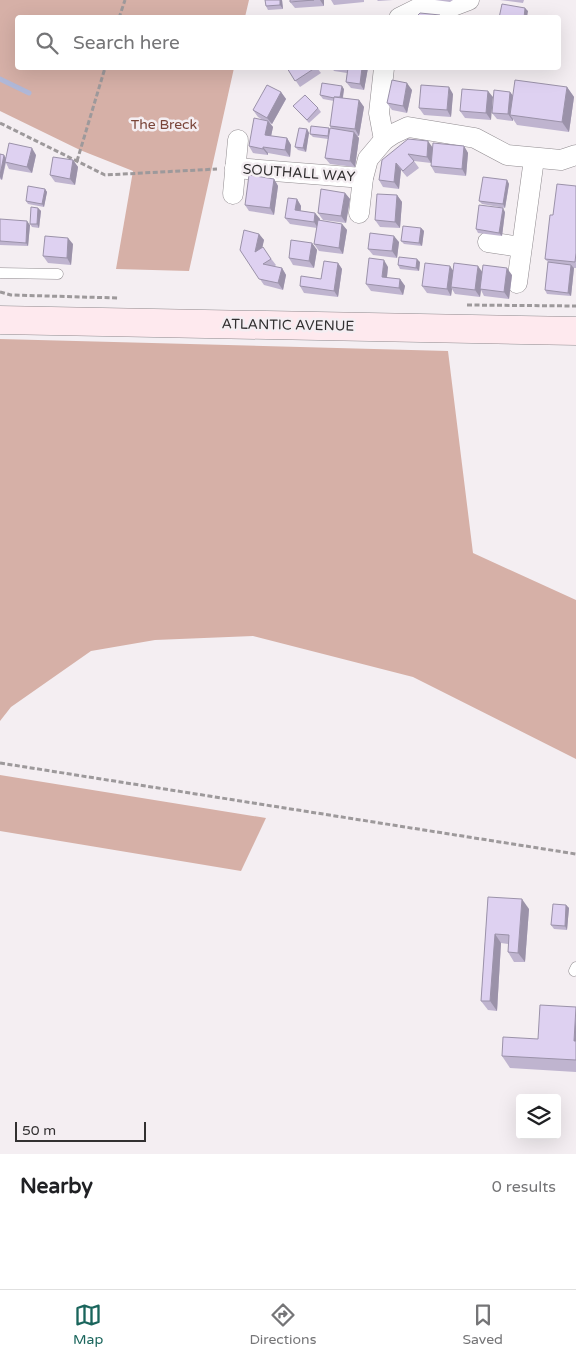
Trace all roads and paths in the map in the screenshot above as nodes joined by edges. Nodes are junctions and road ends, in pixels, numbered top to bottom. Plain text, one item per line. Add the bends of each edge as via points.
1 (125, 0) edge
2 (469, 0) edge
3 (121, 15) edge
4 (405, 15) edge
5 (104, 70) edge
6 (384, 70) edge
7 (0, 124) edge
8 (238, 140) dead end
9 (384, 140) junction
10 (576, 154) edge
11 (534, 159) junction
12 (77, 161) junction
13 (235, 168) junction
14 (363, 178) junction
15 (233, 194) dead end
16 (360, 213) dead end
17 (488, 242) dead end
18 (521, 247) junction
19 (0, 273) edge
20 (58, 274) dead end
21 (517, 284) dead end
22 (0, 320) edge
23 (576, 331) edge
24 (0, 763) edge
25 (576, 854) edge

1 - 3 path
2 - 4 street via 448,8 417,9
5 - 12 path
6 - 9 street via 379,113
7 - 12 path
8 - 13 street, SOUTHALL WAY
9 - 11 street via 408,127 475,138 508,155
9 - 14 street via 368,159
10 - 11 street via 561,160
11 - 18 street
12 - 13 path via 105,175
13 - 14 street, SOUTHALL WAY
13 - 15 street, SOUTHALL WAY
14 - 16 street
17 - 18 street
18 - 21 street
19 - 20 lane
22 - 23 street, ATLANTIC AVENUE
24 - 25 path

